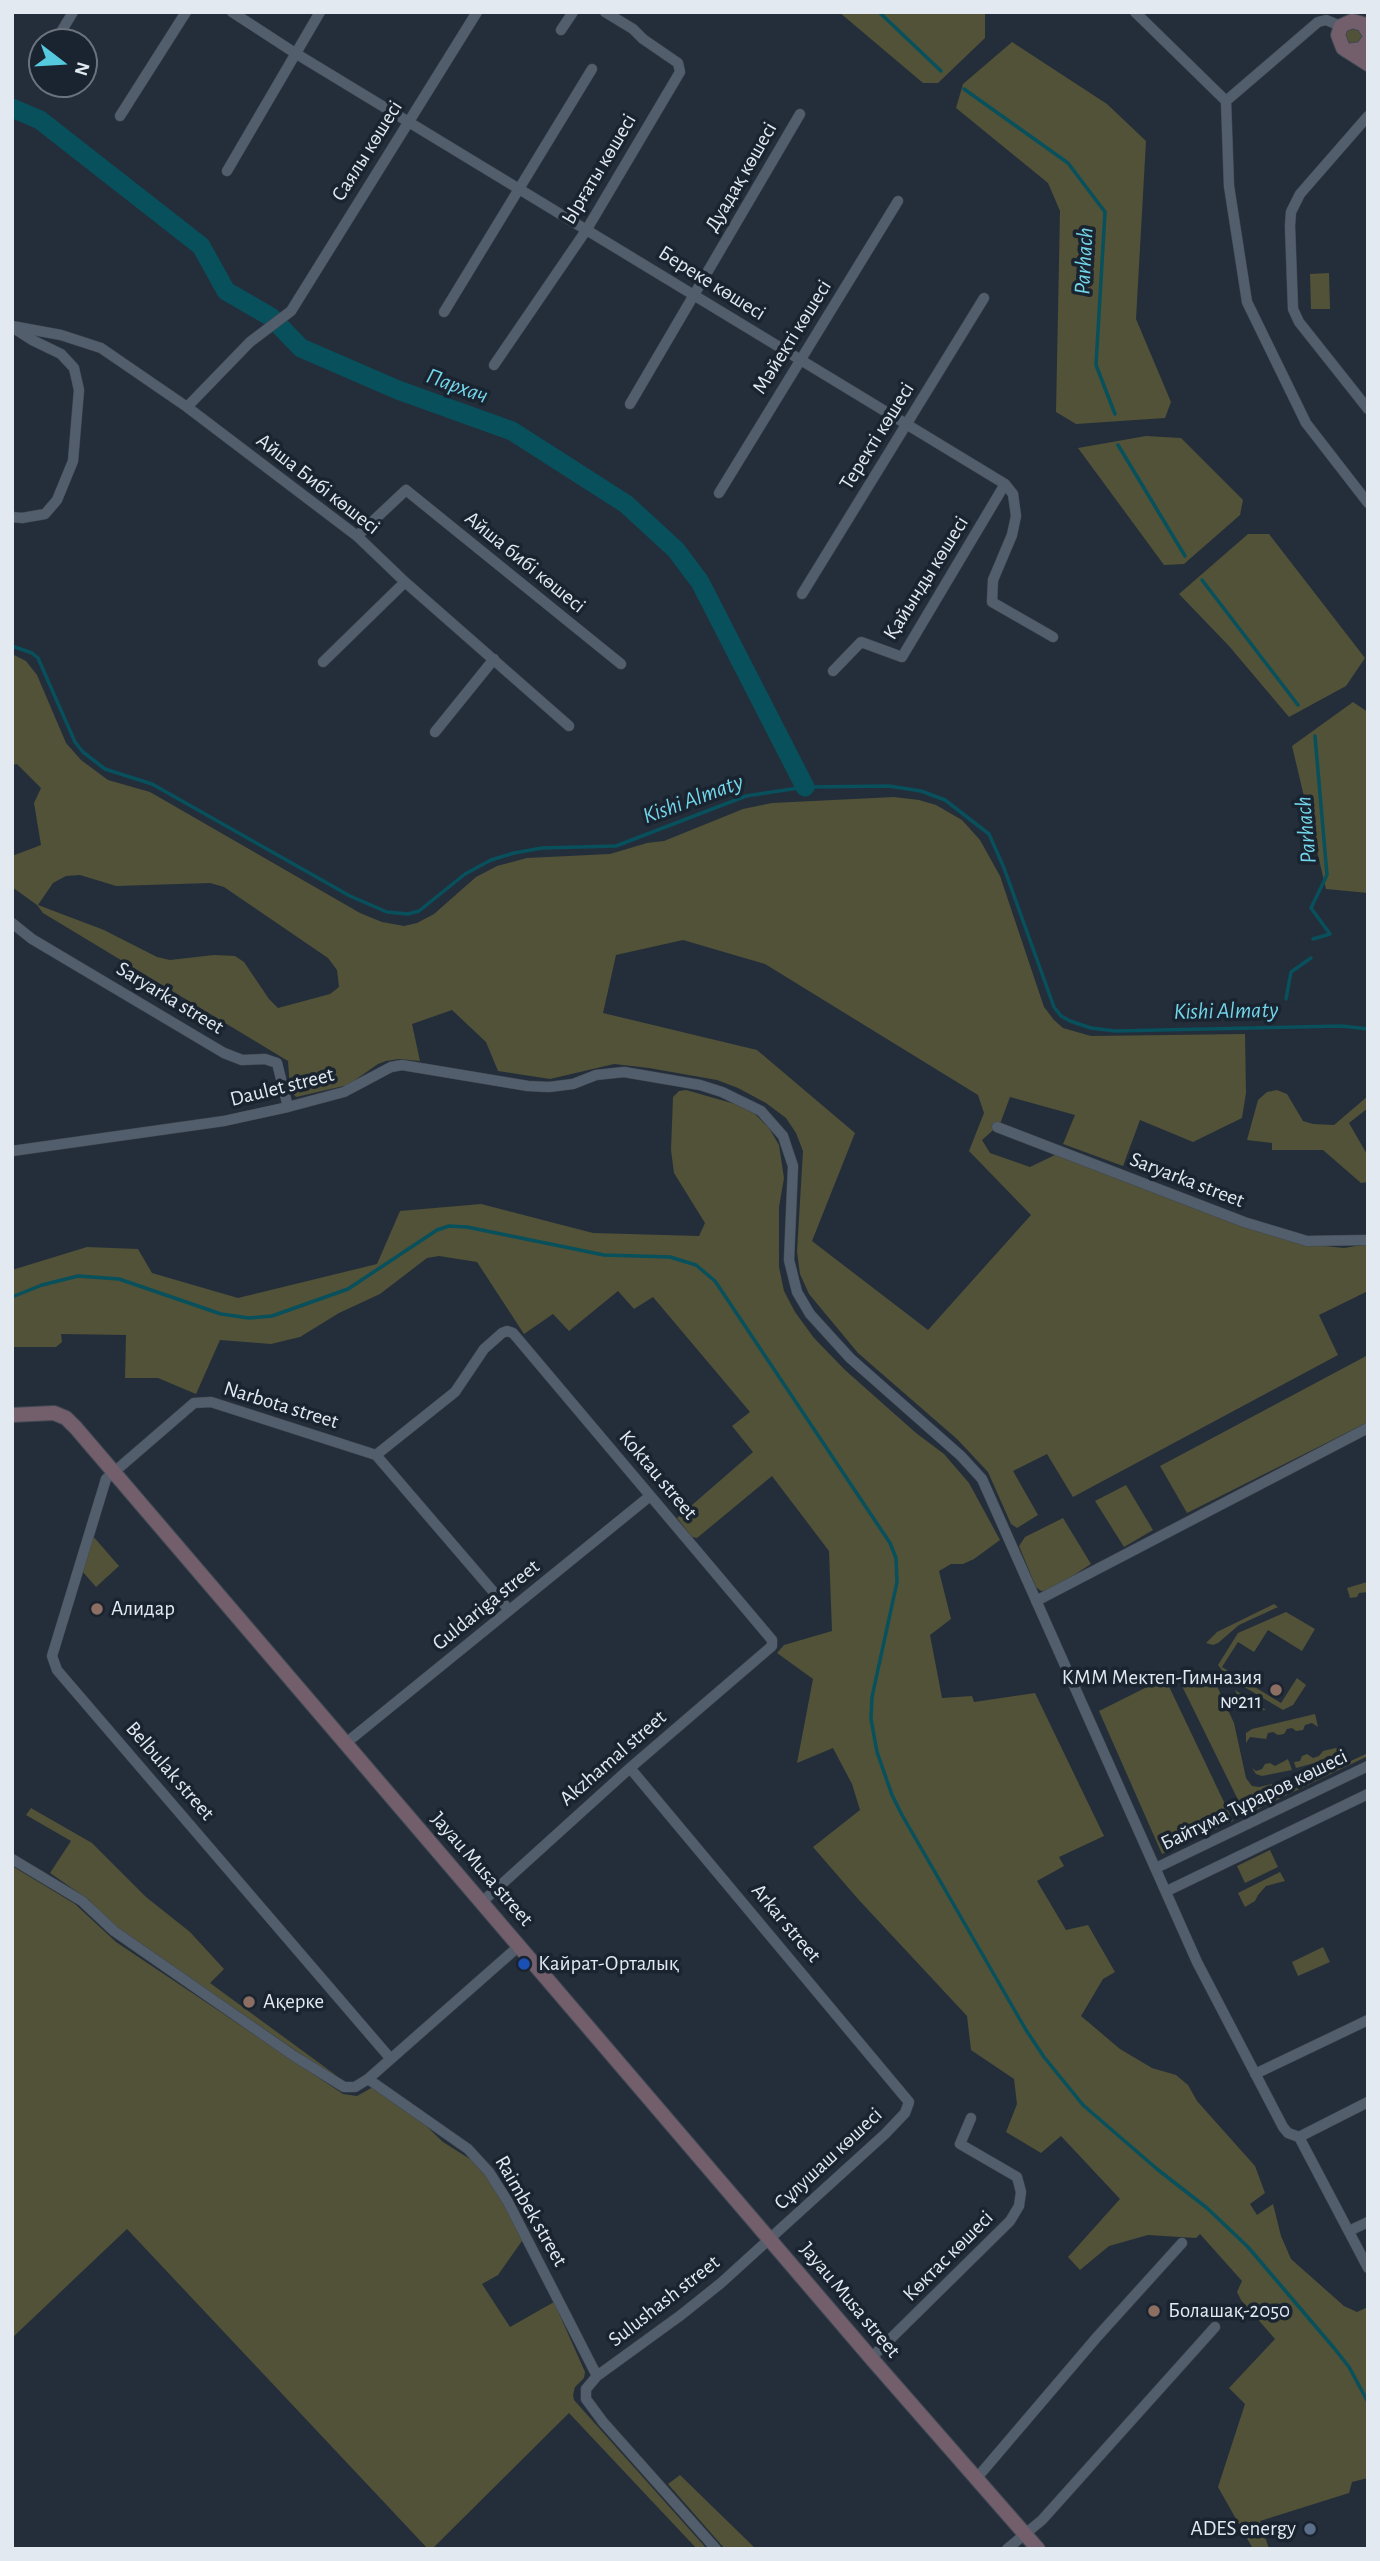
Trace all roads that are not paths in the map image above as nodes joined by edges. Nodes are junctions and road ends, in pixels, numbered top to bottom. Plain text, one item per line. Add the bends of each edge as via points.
1 (73, 12) edge
2 (186, 12) edge
3 (232, 12) edge
4 (320, 12) edge
5 (477, 12) edge
6 (573, 12) edge
7 (605, 12) edge
8 (1135, 12) edge
9 (1342, 26) junction
10 (63, 28) edge
11 (561, 30) dead end
12 (1367, 34) edge
13 (1347, 51) junction
14 (295, 53) junction
15 (1368, 64) edge
16 (592, 69) dead end
17 (1226, 101) junction
18 (800, 114) dead end
19 (120, 116) dead end
20 (1368, 116) edge
21 (408, 121) junction
22 (227, 171) dead end
23 (519, 189) junction
24 (898, 201) dead end
25 (587, 229) junction
26 (695, 294) junction
27 (984, 299) dead end
28 (444, 312) dead end
29 (12, 326) edge
30 (800, 360) junction
31 (495, 365) dead end
32 (630, 404) dead end
33 (187, 407) junction
34 (1368, 409) edge
35 (906, 426) junction
36 (1005, 484) junction
37 (719, 493) dead end
38 (1368, 503) edge
39 (12, 517) edge
40 (358, 536) junction
41 (405, 582) junction
42 (802, 594) dead end
43 (1053, 637) dead end
44 (494, 659) junction
45 (323, 662) dead end
46 (621, 664) dead end
47 (833, 671) dead end
48 (569, 726) dead end
49 (435, 732) dead end
50 (12, 923) edge
51 (288, 1107) junction
52 (997, 1128) dead end
53 (12, 1152) edge
54 (1368, 1240) edge
55 (12, 1415) edge
56 (1368, 1428) edge
57 (376, 1455) junction
58 (113, 1471) junction
59 (650, 1496) junction
60 (1036, 1601) junction
61 (509, 1610) junction
62 (772, 1646) joint
63 (346, 1743) junction
64 (1368, 1766) edge
65 (630, 1768) junction
66 (1368, 1794) edge
67 (12, 1859) edge
68 (1157, 1868) junction
69 (1167, 1891) junction
70 (482, 1902) junction
71 (519, 1946) junction
72 (1368, 2020) edge
73 (390, 2058) junction
74 (1255, 2074) junction
75 (368, 2079) junction
76 (1368, 2102) edge
77 (909, 2105) joint
78 (971, 2118) dead end
79 (1299, 2137) junction
80 (1368, 2222) edge
81 (1349, 2231) junction
82 (770, 2239) junction
83 (1182, 2243) dead end
84 (1368, 2267) edge
85 (1215, 2327) dead end
86 (871, 2358) junction
87 (597, 2376) junction
88 (976, 2479) junction
89 (1025, 2535) junction
90 (716, 2549) edge
91 (1007, 2549) edge
92 (1038, 2549) edge

1 - 10 street
2 - 19 street
3 - 14 street, Береке көшесі
4 - 14 street
5 - 21 street, Саялы көшесі
6 - 11 street
7 - 25 street, Ырғаты көшесі via 680,67
8 - 17 street
9 - 12 street via 1358,22
9 - 13 street via 1338,40
9 - 17 street via 1318,22
12 - 13 street via 1362,49
13 - 15 street
14 - 21 street, Береке көшесі
14 - 22 street
16 - 23 street
17 - 38 street via 1229,186 1247,302 1306,423
18 - 26 street, Дуадақ көшесі
20 - 34 street via 1300,194 1290,226 1293,309
21 - 23 street, Береке көшесі
21 - 33 street, Саялы көшесі via 291,311 250,342
23 - 25 street, Береке көшесі
23 - 28 street
24 - 30 street, Мәйекті көшесі
25 - 26 street, Береке көшесі
25 - 31 street, Ырғаты көшесі
26 - 30 street, Береке көшесі
26 - 32 street, Дуадақ көшесі
27 - 35 street, Теректі көшесі
29 - 33 street, Айша Бибі көшесі via 102,348
29 - 39 street via 61,354 74,368 79,390 73,461 57,500 45,513
30 - 35 street, Береке көшесі
30 - 37 street, Мәйекті көшесі
33 - 40 street, Айша Бибі көшесі
35 - 36 street, Береке көшесі
35 - 42 street, Теректі көшесі
36 - 43 street via 1013,494 1016,516 993,580 992,602
36 - 47 street, Қайынды көшесі via 902,657 860,642
40 - 41 street, Айша Бибі көшесі
40 - 46 street, Айша бибі көшесі via 405,490
41 - 44 street, Айша Бибі көшесі
41 - 45 street
44 - 48 street, Айша Бибі көшесі
44 - 49 street
50 - 51 street, Saryarka street via 224,1053 242,1060 278,1063
51 - 53 street, Daulet street via 224,1121
51 - 60 street, Daulet street via 344,1092 402,1065 528,1086 559,1086 624,1072 700,1085 761,1111 774,1123 793,1166 789,1260 797,1292 810,1314 850,1358 974,1468 997,1509
52 - 54 street, Saryarka street via 1277,1232 1315,1242
55 - 58 street, Jayau Musa street via 61,1415
56 - 60 street
57 - 58 street, Narbota street via 203,1401 194,1403
57 - 59 street, Koktau street via 448,1398 484,1349 502,1333 510,1332
57 - 61 street
58 - 63 street, Jayau Musa street
58 - 73 street, Belbulak street via 106,1479 54,1651 54,1665
59 - 61 street, Guldariga street
59 - 62 street, Koktau street via 772,1640
60 - 68 street, Daulet street
61 - 63 street, Guldariga street
62 - 65 street, Akzhamal street
63 - 70 street, Jayau Musa street
64 - 68 street, Байтұма Тұраров көшесі
65 - 70 street, Akzhamal street
65 - 77 street, Arkar street
66 - 69 street, Байтұма Тұраров көшесі
67 - 75 street via 82,1901 114,1931 327,2078 350,2087
68 - 69 street, Daulet street
69 - 74 street, Daulet street via 1197,1962
70 - 71 street, Jayau Musa street
71 - 73 street
71 - 82 street, Jayau Musa street
72 - 74 street
73 - 75 street
74 - 79 street, Daulet street via 1283,2127
75 - 87 street, Raimbek street via 480,2161 509,2202
76 - 79 street
77 - 82 street, Сұлушаш көшесі via 886,2134
78 - 86 street, Көктас көшесі via 960,2144 1017,2177 1019,2206 1010,2221
79 - 81 street, Daulet street
80 - 81 street
81 - 84 street, Daulet street
82 - 86 street, Jayau Musa street
82 - 87 street, Sulushash street via 681,2315
83 - 88 street
85 - 89 street
86 - 88 street, Jayau Musa street
87 - 90 street, Sulushash street via 585,2394 603,2422
88 - 89 street, Jayau Musa street
89 - 91 street
89 - 92 street, Jayau Musa street

